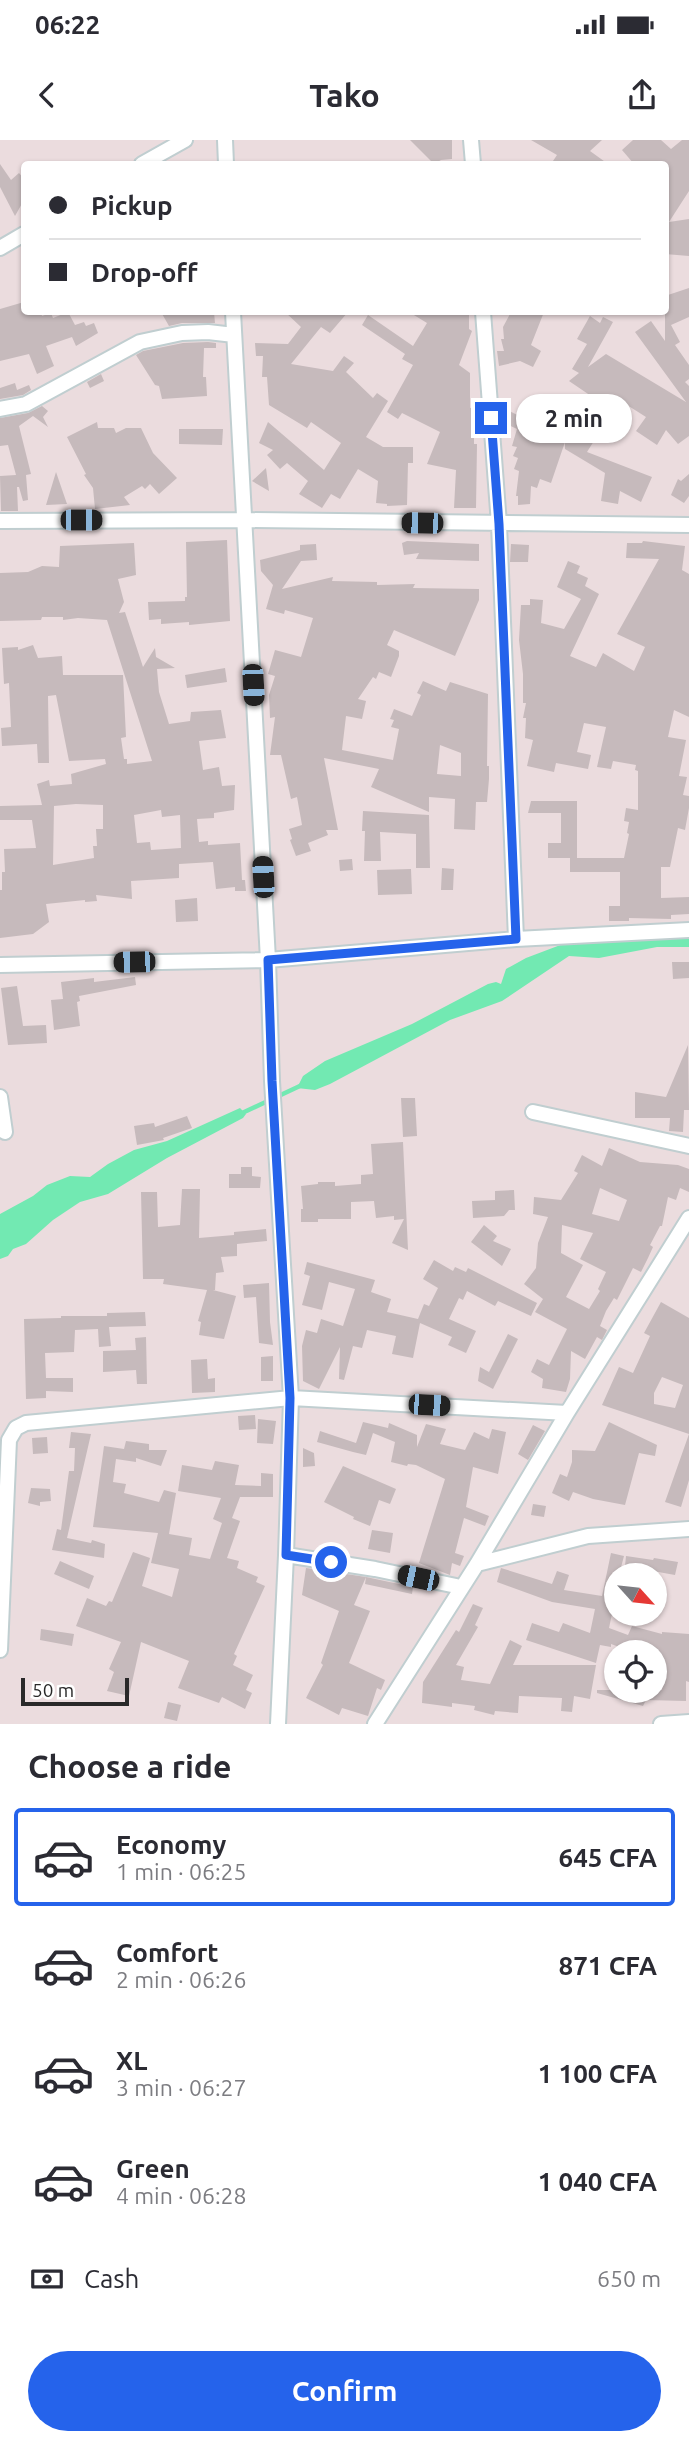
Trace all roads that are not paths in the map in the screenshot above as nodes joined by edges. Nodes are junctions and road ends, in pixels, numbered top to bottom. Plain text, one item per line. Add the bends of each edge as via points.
1 (184, 140) edge
2 (225, 140) edge
3 (471, 140) edge
4 (147, 161) edge
5 (226, 161) edge
6 (472, 161) edge
7 (21, 236) edge
8 (0, 248) edge
9 (233, 315) edge
10 (483, 315) edge
11 (234, 335) junction
12 (0, 409) edge
13 (244, 520) junction
14 (0, 521) edge
15 (499, 524) junction
16 (689, 525) edge
17 (689, 930) edge
18 (516, 939) junction
19 (268, 960) junction
20 (0, 965) edge
21 (0, 1097) edge
22 (533, 1112) dead end
23 (5, 1132) dead end
24 (689, 1146) edge
25 (689, 1219) edge
26 (290, 1398) junction
27 (567, 1413) junction
28 (689, 1529) edge
29 (286, 1555) junction
30 (477, 1564) junction
31 (461, 1587) junction
32 (0, 1650) edge
33 (689, 1722) edge
34 (278, 1724) edge
35 (375, 1724) edge
36 (662, 1724) edge

1 - 4 street
2 - 5 street
3 - 6 street
7 - 8 street
9 - 11 street
10 - 15 street
11 - 12 street via 182,333 140,342 26,404
11 - 13 street
13 - 14 street
13 - 15 street
13 - 19 street
15 - 16 street
15 - 18 street
17 - 18 street
18 - 19 street
19 - 20 street
19 - 26 street
21 - 23 street
22 - 24 street
25 - 27 street
26 - 27 street
26 - 29 street
26 - 32 street via 26,1423 16,1428 9,1440
27 - 30 street
28 - 30 street via 588,1536
29 - 31 street
29 - 34 street
30 - 31 street
31 - 35 street
33 - 36 street

